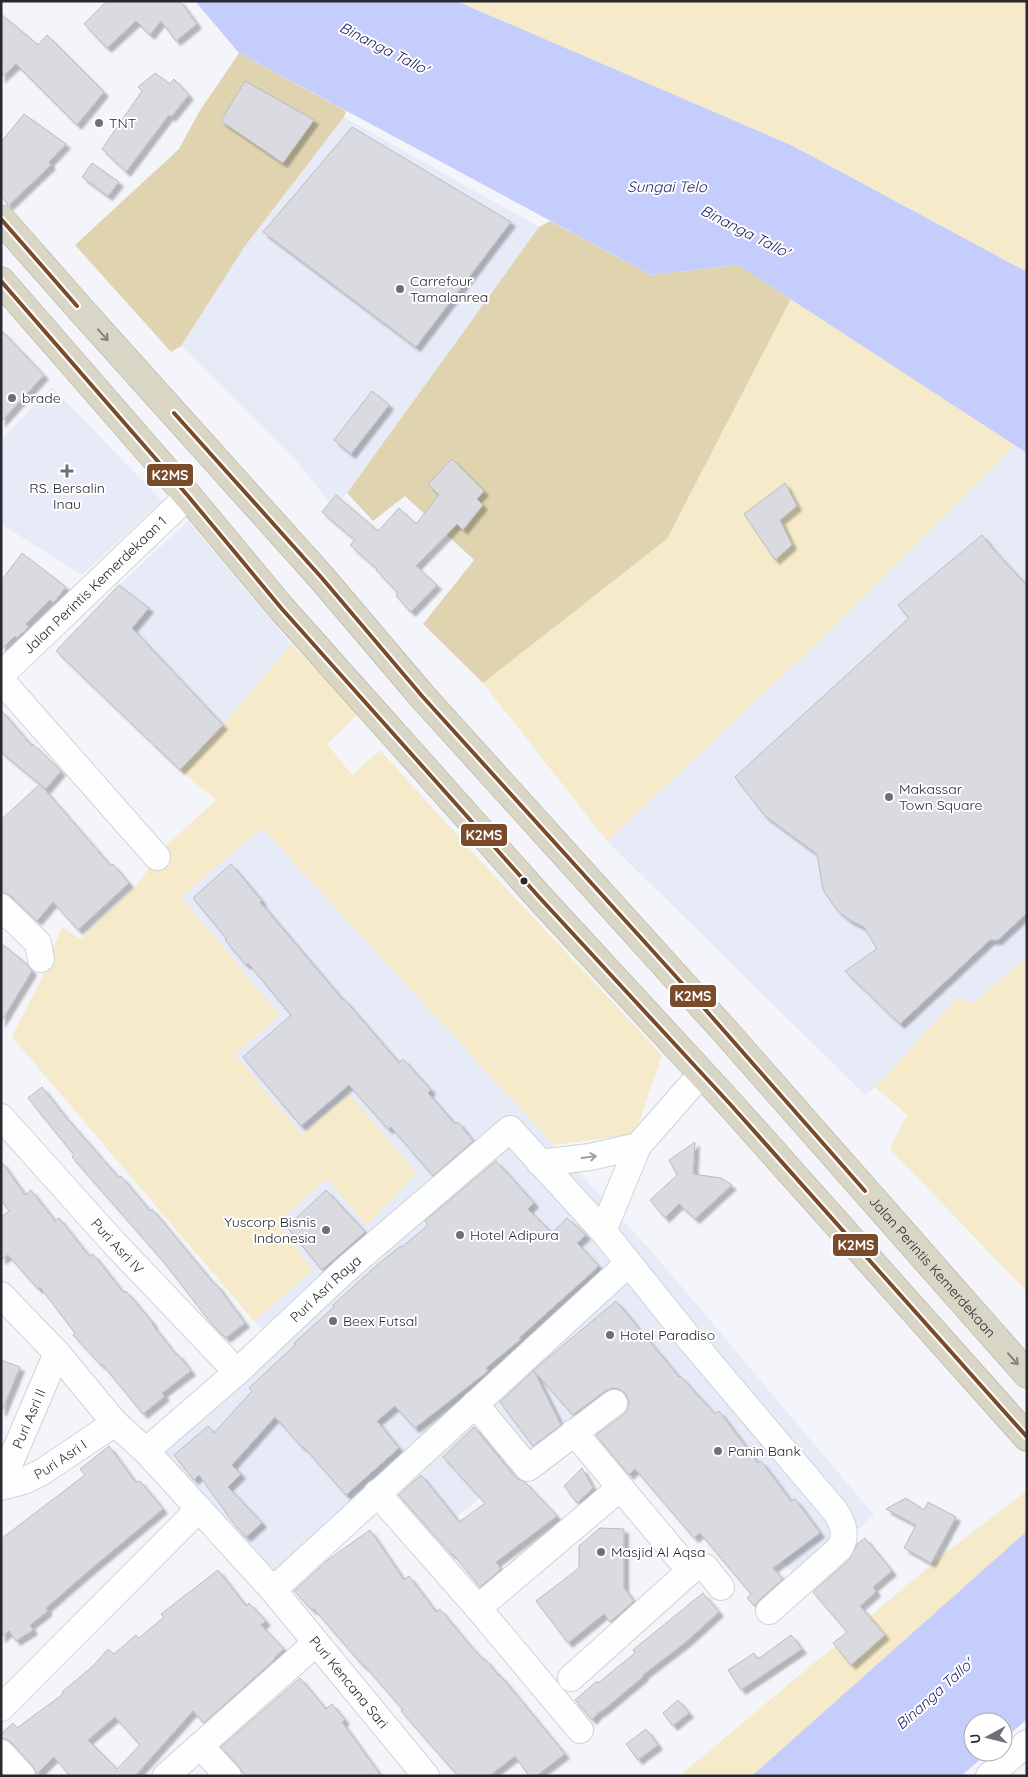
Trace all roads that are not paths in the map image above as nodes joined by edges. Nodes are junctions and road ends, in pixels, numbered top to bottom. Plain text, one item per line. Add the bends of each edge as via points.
1 (1, 219) edge
2 (1, 281) edge
3 (82, 312) junction
4 (51, 340) junction
5 (188, 496) junction
6 (1, 676) edge
7 (1, 680) edge
8 (157, 857) dead end
9 (1, 907) edge
10 (41, 959) dead end
11 (702, 1073) junction
12 (1, 1117) edge
13 (638, 1146) junction
14 (540, 1163) junction
15 (603, 1231) junction
16 (629, 1262) junction
17 (1, 1296) edge
18 (57, 1353) junction
19 (237, 1372) junction
20 (1027, 1374) edge
21 (614, 1403) dead end
22 (474, 1404) junction
23 (115, 1423) junction
24 (574, 1432) junction
25 (1027, 1437) edge
26 (146, 1451) junction
27 (1, 1486) edge
28 (620, 1488) junction
29 (377, 1493) junction
30 (199, 1510) junction
31 (690, 1571) junction
32 (721, 1587) dead end
33 (273, 1590) junction
34 (478, 1608) junction
35 (769, 1611) dead end
36 (316, 1643) junction
37 (571, 1678) dead end
38 (1, 1708) edge
39 (580, 1730) dead end
40 (1027, 1743) edge
41 (200, 1746) junction
42 (1, 1753) edge
43 (22, 1776) edge
44 (166, 1776) edge
45 (228, 1776) edge
46 (426, 1776) edge
47 (990, 1776) edge

1 - 3 highway, Jalan Perintis Kemerdekaan
2 - 4 highway
3 - 4 highway
3 -> 20 highway, Jalan Perintis Kemerdekaan via 719,1024
4 - 5 highway
5 - 6 street, Jalan Perintis Kemerdekaan 1
5 - 11 highway via 282,609 539,897
7 - 8 street
9 - 10 street via 38,944
11 - 13 street
11 - 25 highway
12 - 19 street, Puri Asri IV via 114,1244
14 -> 13 street via 590,1157
13 - 15 street
14 - 15 street
14 - 19 street, Puri Asri Raya via 510,1129 344,1271
15 - 16 street
16 - 22 street
16 - 35 street via 843,1524 839,1549
17 - 18 street, Puri Kencana Sari
18 - 23 street, Puri Kencana Sari
18 - 27 street, Puri Asri II
19 - 26 street, Puri Asri Raya
21 - 24 street
22 - 24 street via 528,1468
22 - 29 street
23 - 26 street, Puri Kencana Sari
23 - 27 street, Puri Asri I via 42,1472 24,1481
24 - 28 street
26 - 30 street, Puri Kencana Sari
28 - 31 street
28 - 34 street
29 - 33 street
29 - 34 street
30 - 33 street, Puri Kencana Sari
30 - 38 street
31 - 32 street via 698,1566 704,1567
31 - 37 street
33 - 36 street, Puri Kencana Sari
34 - 39 street
36 - 41 street
36 - 46 street, Puri Kencana Sari
40 - 47 street
41 - 44 street
41 - 45 street
42 - 43 street

